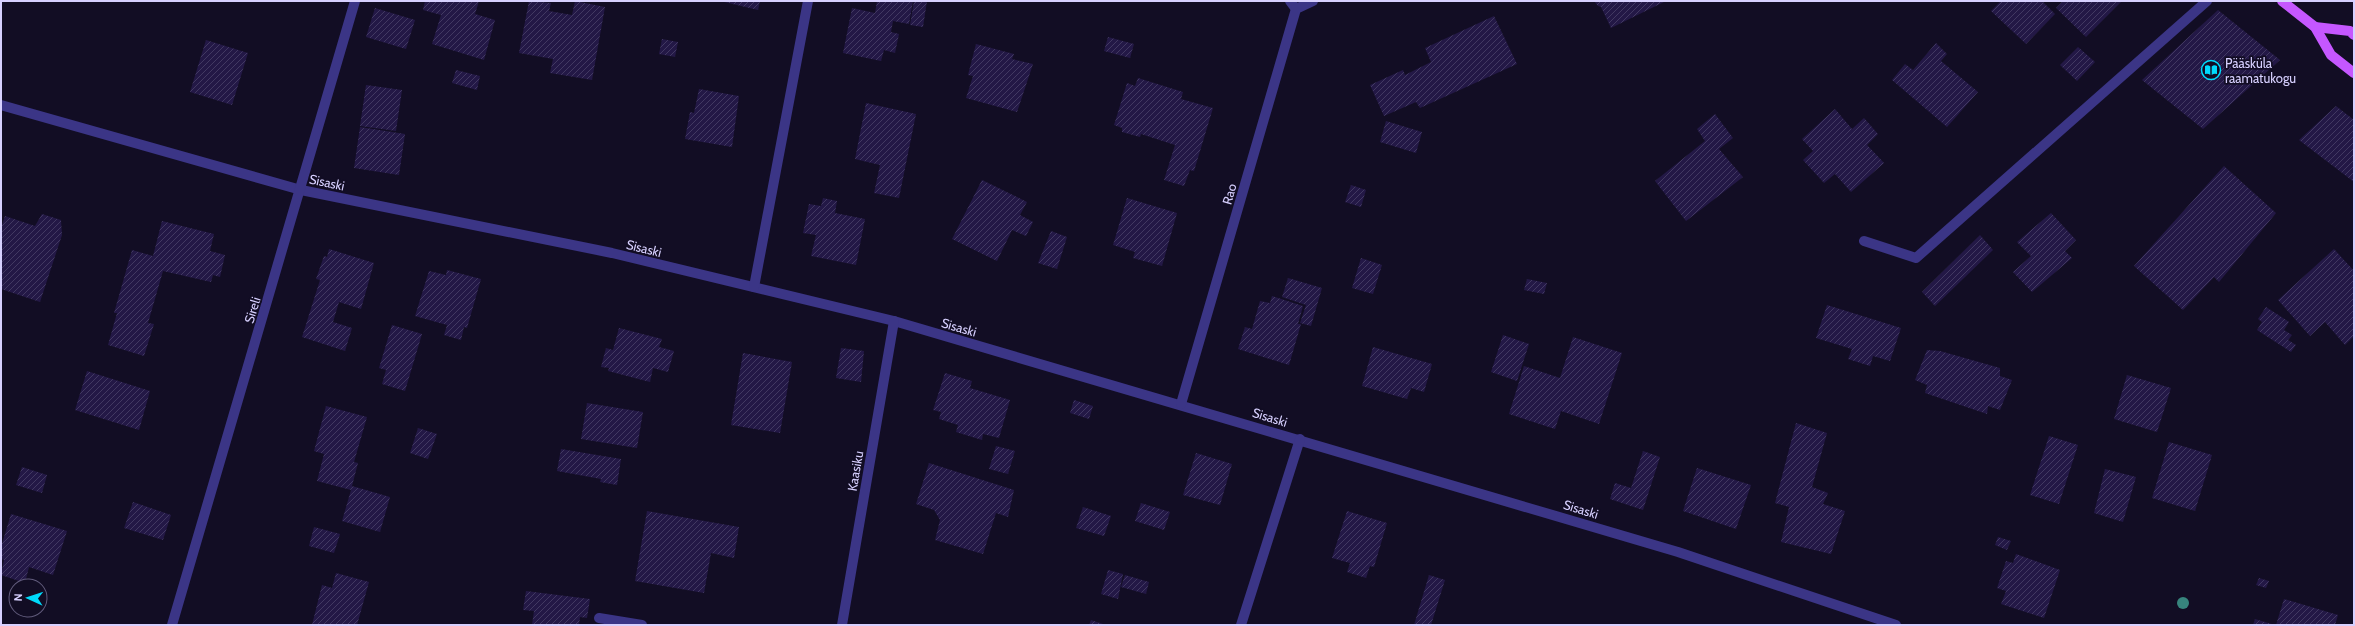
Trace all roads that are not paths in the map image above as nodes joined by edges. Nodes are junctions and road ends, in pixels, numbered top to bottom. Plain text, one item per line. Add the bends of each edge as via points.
1 (355, 1) edge
2 (808, 1) edge
3 (1313, 1) edge
4 (2207, 1) edge
5 (2282, 1) edge
6 (1293, 5) edge
7 (2315, 27) junction
8 (2354, 34) edge
9 (2354, 73) edge
10 (1, 105) edge
11 (301, 190) junction
12 (1864, 241) dead end
13 (754, 287) junction
14 (894, 321) junction
15 (1181, 404) junction
16 (1300, 439) junction
17 (599, 618) dead end
18 (172, 625) edge
19 (642, 625) edge
20 (842, 625) edge
21 (1241, 625) edge
22 (1896, 625) edge

1 - 11 street, Sireli
2 - 13 street
3 - 6 street, Rao
4 - 12 street via 1916,258
5 - 7 main road
6 - 15 street, Rao
7 - 8 main road
7 - 9 main road via 2331,55
10 - 11 street, Sisaski
11 - 13 street, Sisaski via 612,253
11 - 18 street, Sireli
13 - 14 street, Sisaski
14 - 15 street, Sisaski
14 - 20 street, Kaasiku
15 - 16 street, Sisaski
16 - 21 street
16 - 22 street, Sisaski via 1678,552
17 - 19 street

